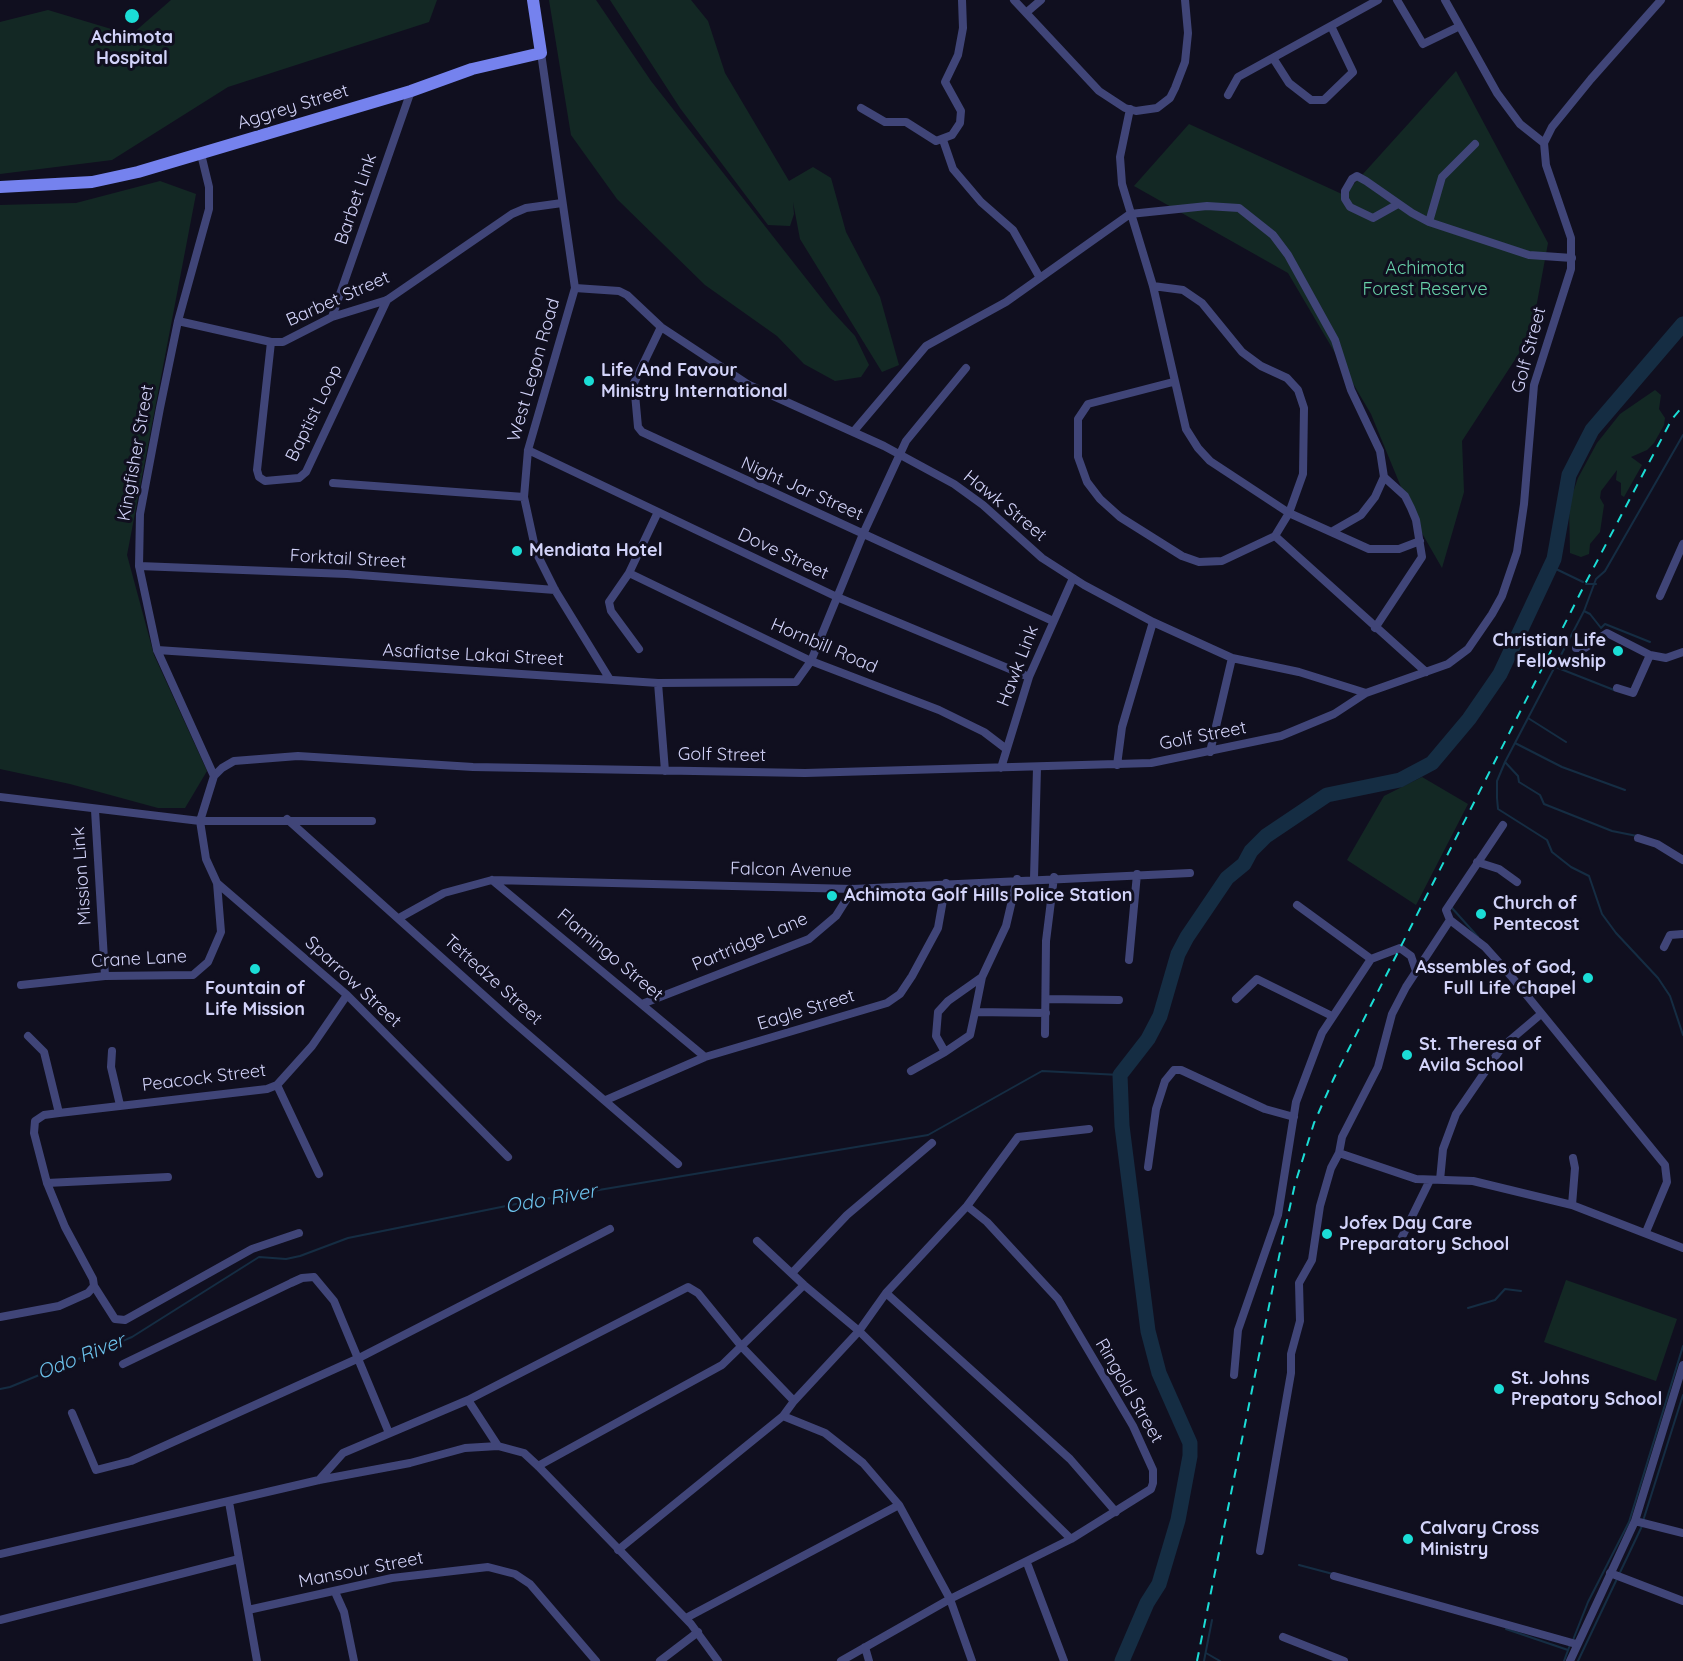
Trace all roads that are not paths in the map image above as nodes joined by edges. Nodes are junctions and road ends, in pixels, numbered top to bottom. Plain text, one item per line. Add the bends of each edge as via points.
1 (533, 0) edge
2 (962, 0) edge
3 (1014, 0) edge
4 (1041, 0) edge
5 (1185, 0) edge
6 (1378, 0) edge
7 (1397, 0) edge
8 (1445, 0) edge
9 (1661, 0) edge
10 (1027, 12) junction
11 (1331, 26) junction
12 (1458, 27) junction
13 (541, 53) junction
14 (1273, 58) junction
15 (411, 91) junction
16 (1228, 95) dead end
17 (861, 108) dead end
18 (1130, 109) junction
19 (943, 140) junction
20 (1544, 143) junction
21 (1475, 144) dead end
22 (201, 154) junction
23 (0, 187) edge
24 (562, 203) junction
25 (1398, 204) junction
26 (1130, 214) junction
27 (1429, 222) junction
28 (1572, 258) junction
29 (1040, 278) junction
30 (1153, 286) junction
31 (575, 288) junction
32 (387, 300) junction
33 (332, 317) junction
34 (178, 321) junction
35 (661, 327) junction
36 (270, 342) junction
37 (966, 368) dead end
38 (1173, 382) junction
39 (854, 432) junction
40 (528, 450) junction
41 (900, 454) junction
42 (1384, 477) junction
43 (333, 483) dead end
44 (524, 497) junction
45 (1289, 513) junction
46 (657, 514) junction
47 (1333, 531) junction
48 (863, 534) junction
49 (1275, 536) junction
50 (1420, 541) junction
51 (1682, 546) edge
52 (139, 566) junction
53 (629, 573) junction
54 (1073, 578) junction
55 (555, 591) junction
56 (1660, 596) dead end
57 (837, 597) junction
58 (1053, 621) junction
59 (1153, 622) junction
60 (1375, 628) junction
61 (1576, 648) dead end
62 (639, 649) dead end
63 (157, 650) junction
64 (1683, 652) edge
65 (1650, 655) junction
66 (1232, 658) junction
67 (811, 661) junction
68 (1426, 672) junction
69 (1029, 677) junction
70 (609, 678) junction
71 (658, 683) junction
72 (1617, 688) dead end
73 (1366, 693) junction
74 (1005, 748) junction
75 (1210, 752) junction
76 (1117, 765) junction
77 (1001, 768) junction
78 (1037, 768) junction
79 (665, 771) junction
80 (214, 776) junction
81 (0, 797) edge
82 (94, 810) junction
83 (286, 819) junction
84 (200, 820) junction
85 (372, 821) dead end
86 (1503, 825) dead end
87 (1638, 838) dead end
88 (1683, 860) edge
89 (1478, 862) junction
90 (1190, 873) dead end
91 (1137, 874) junction
92 (1034, 878) junction
93 (1054, 878) junction
94 (1017, 879) junction
95 (492, 880) junction
96 (1517, 882) dead end
97 (217, 883) junction
98 (946, 883) junction
99 (853, 888) junction
100 (1297, 905) dead end
101 (399, 918) junction
102 (1450, 920) junction
103 (1683, 934) edge
104 (1664, 946) dead end
105 (1371, 959) junction
106 (1129, 960) dead end
107 (1416, 971) junction
108 (105, 976) junction
109 (982, 977) junction
110 (21, 985) dead end
111 (347, 995) junction
112 (1046, 999) junction
113 (1236, 999) dead end
114 (1119, 1000) dead end
115 (642, 1004) junction
116 (975, 1011) junction
117 (1046, 1013) junction
118 (1541, 1014) junction
119 (1332, 1016) junction
120 (1045, 1034) dead end
121 (28, 1036) dead end
122 (112, 1052) dead end
123 (945, 1052) junction
124 (705, 1057) junction
125 (911, 1071) dead end
126 (277, 1085) junction
127 (606, 1100) junction
128 (120, 1106) junction
129 (58, 1113) junction
130 (1294, 1117) junction
131 (1089, 1129) dead end
132 (932, 1143) dead end
133 (1339, 1153) junction
134 (508, 1157) dead end
135 (1573, 1158) dead end
136 (678, 1164) dead end
137 (1148, 1167) dead end
138 (319, 1174) dead end
139 (168, 1177) dead end
140 (1430, 1180) junction
141 (1440, 1180) junction
142 (47, 1184) junction
143 (1572, 1205) junction
144 (967, 1206) junction
145 (610, 1229) dead end
146 (1646, 1232) junction
147 (299, 1233) dead end
148 (757, 1240) dead end
149 (1399, 1243) dead end
150 (1683, 1248) edge
151 (793, 1272) junction
152 (804, 1285) junction
153 (94, 1286) junction
154 (886, 1293) junction
155 (0, 1317) edge
156 (859, 1331) junction
157 (741, 1347) junction
158 (359, 1358) junction
159 (123, 1364) dead end
160 (1683, 1365) edge
161 (1234, 1375) dead end
162 (1680, 1383) edge
163 (468, 1401) junction
164 (794, 1401) junction
165 (72, 1413) dead end
166 (783, 1416) junction
167 (389, 1433) junction
168 (498, 1446) junction
169 (538, 1466) junction
170 (319, 1480) junction
171 (229, 1502) junction
172 (899, 1505) junction
173 (1116, 1512) junction
174 (1635, 1521) junction
175 (1683, 1533) edge
176 (1071, 1539) junction
177 (618, 1550) junction
178 (1260, 1551) dead end
179 (0, 1554) edge
180 (238, 1559) junction
181 (1027, 1563) junction
182 (1610, 1573) junction
183 (1334, 1576) dead end
184 (335, 1592) junction
185 (950, 1599) junction
186 (1683, 1601) edge
187 (248, 1610) junction
188 (686, 1618) junction
189 (0, 1620) edge
190 (698, 1632) junction
191 (1283, 1636) dead end
192 (1576, 1644) junction
193 (865, 1647) junction
194 (257, 1661) edge
195 (354, 1661) edge
196 (596, 1661) edge
197 (660, 1661) edge
198 (718, 1661) edge
199 (841, 1661) edge
200 (869, 1661) edge
201 (972, 1661) edge
202 (1064, 1661) edge
203 (1344, 1661) edge
204 (1570, 1661) edge

1 - 13 main road
2 - 19 street via 963,28 958,54 945,82 962,117 957,129
3 - 10 street
4 - 10 street
5 - 18 street via 1185,62 1170,98 1157,108
6 - 11 street
7 - 12 street via 1423,44
8 - 12 street
9 - 20 street via 1591,79 1552,127
10 - 18 street via 1100,91
11 - 14 street
11 - 14 street via 1353,72 1324,100 1311,99 1289,83
12 - 20 street via 1497,93 1520,124
13 - 15 main road, Aggrey Street via 472,69
13 - 24 street, West Legon Road
14 - 16 street via 1238,77
15 - 22 main road, Aggrey Street
15 - 33 street, Barbet Link
17 - 19 street via 885,122 902,120 930,138
18 - 26 street via 1120,157
19 - 29 street via 954,169 981,202 1013,230
20 - 28 street, Golf Street via 1546,165 1571,238
21 - 27 street via 1442,177
22 - 23 main road, Aggrey Street via 92,182
22 - 34 street, Kingfisher Street via 209,187 209,209
24 - 31 street, West Legon Road
24 - 32 street, Barbet Street via 512,214
25 - 25 street via 1357,176 1345,191 1350,207 1373,218
25 - 27 street
26 - 29 street
26 - 30 street
26 - 42 street via 1221,205 1239,208 1273,235 1335,340 1352,390 1374,434
27 - 28 street via 1529,255
28 - 68 street, Golf Street via 1534,386 1517,552 1502,596 1468,649 1448,664
29 - 39 street via 1006,302 926,346
30 - 38 street
30 - 45 street via 1183,290 1194,296 1211,311 1242,352 1287,378 1298,390 1304,408 1305,456
31 - 35 street, Hawk Street via 619,291
31 - 40 street, West Legon Road
32 - 33 street, Barbet Street
32 - 36 street, Baptist Loop via 306,472 299,478 265,481 257,470
33 - 36 street, Barbet Street via 283,342
34 - 36 street, Barbet Street
34 - 52 street, Kingfisher Street via 140,514
35 - 39 street, Hawk Street via 749,385
35 - 48 street, Night Jar Street via 634,383 638,427 642,432
37 - 41 street via 915,429
38 - 45 street via 1186,429 1198,448 1210,461
38 - 49 street via 1094,400 1083,409 1076,437 1087,482 1120,517 1182,556 1199,562 1222,561
39 - 41 street, Hawk Street
40 - 44 street, West Legon Road
40 - 46 street, Dove Street
41 - 48 street
41 - 54 street, Hawk Street via 954,484 1042,558
42 - 47 street via 1361,514
42 - 50 street via 1405,496
43 - 44 street
44 - 55 street, West Legon Road via 536,552
45 - 47 street
45 - 49 street
46 - 53 street
46 - 57 street, Dove Street
47 - 50 street via 1381,551
48 - 57 street
48 - 58 street, Night Jar Street
49 - 60 street
50 - 60 street via 1419,564
51 - 56 street
52 - 55 street, Forktail Street via 347,574
52 - 63 street, Kingfisher Street
53 - 62 street via 608,607
53 - 67 street, Hornbill Road
54 - 58 street, Hawk Link
54 - 59 street, Hawk Street
55 - 70 street, West Legon Road
57 - 67 street
57 - 69 street, Dove Street
58 - 69 street, Hawk Link
59 - 66 street, Hawk Street
59 - 76 street via 1122,727
60 - 68 street
61 - 65 street via 1585,648 1606,633
63 - 70 street, Asafiatse Lakai Street
63 - 80 street, Kingfisher Street
64 - 65 street via 1666,658
65 - 72 street via 1633,693
66 - 73 street, Hawk Street via 1299,672
66 - 75 street
67 - 71 street, Asafiatse Lakai Street via 800,679 788,683
67 - 74 street, Hornbill Road via 939,710 984,732
68 - 73 street, Golf Street
69 - 74 street, Hawk Link
70 - 71 street, Asafiatse Lakai Street
71 - 79 street
73 - 75 street, Golf Street via 1309,726
74 - 77 street, Hawk Link
75 - 76 street, Golf Street
76 - 78 street, Golf Street
77 - 78 street, Golf Street
77 - 79 street, Golf Street
78 - 92 street
79 - 80 street, Golf Street via 473,767 298,756 234,761
80 - 84 street
81 - 82 street
82 - 84 street
82 - 108 street, Mission Link
83 - 84 street
83 - 85 street
83 - 101 street, Tettedze Street
84 - 97 street, Sparrow Street via 206,859
86 - 89 street
87 - 88 street
89 - 96 street via 1499,869
89 - 102 street via 1447,905
90 - 91 street, Falcon Avenue
91 - 93 street, Falcon Avenue
91 - 106 street
92 - 93 street, Falcon Avenue
92 - 94 street, Falcon Avenue
93 - 112 street via 1046,941
94 - 98 street, Falcon Avenue
94 - 109 street via 1006,926
95 - 99 street, Falcon Avenue
95 - 101 street, Falcon Avenue via 444,893
95 - 115 street, Flamingo Street
97 - 108 street, Crane Lane via 221,932 202,969 193,975
97 - 111 street, Sparrow Street
98 - 99 street, Falcon Avenue
98 - 124 street, Eagle Street via 938,928 900,994 887,1003
99 - 115 street, Partridge Lane via 836,916 809,939
100 - 105 street
101 - 127 street, Tettedze Street
102 - 107 street
102 - 118 street via 1485,947
103 - 104 street via 1670,935
105 - 107 street via 1400,948 1411,957
105 - 119 street
107 - 133 street via 1392,1014 1378,1067 1342,1137
108 - 110 street, Crane Lane
109 - 116 street
109 - 123 street via 938,1012 936,1036
111 - 126 street, Peacock Street via 312,1046
111 - 134 street, Sparrow Street
112 - 114 street
112 - 117 street
113 - 119 street via 1257,979
115 - 124 street, Flamingo Street
116 - 117 street
116 - 123 street via 970,1035
117 - 120 street
118 - 141 street via 1490,1061 1456,1114 1443,1149
118 - 146 street via 1643,1135 1667,1170 1667,1182
119 - 130 street via 1301,1086
121 - 129 street via 44,1052
122 - 128 street via 111,1067
123 - 125 street
124 - 127 street, Eagle Street
126 - 128 street, Peacock Street
126 - 138 street
127 - 136 street, Tettedze Street
128 - 129 street, Peacock Street
129 - 142 street, Peacock Street via 35,1121 34,1133
130 - 137 street via 1174,1070 1165,1081 1156,1109
130 - 161 street via 1278,1215 1238,1330
131 - 144 street via 1021,1135
132 - 151 street via 847,1215
133 - 140 street via 1416,1179
133 - 178 street via 1320,1206 1312,1260 1299,1283 1300,1321 1291,1354 1291,1374
135 - 143 street
139 - 142 street
140 - 141 street
140 - 149 street
141 - 143 street via 1473,1181
142 - 153 street
143 - 146 street
144 - 154 street
144 - 173 street, Ringold Street via 987,1221 1058,1299 1133,1426 1153,1470 1153,1483
145 - 158 street
146 - 150 street
147 - 153 street via 252,1249 125,1320 111,1315
148 - 151 street
151 - 152 street
152 - 156 street
152 - 157 street
153 - 155 street via 59,1306
154 - 156 street
154 - 173 street via 1070,1459
156 - 164 street
156 - 176 street
157 - 163 street via 698,1293 688,1287
157 - 164 street
157 - 169 street via 722,1365
158 - 159 street via 334,1301 314,1277 291,1283
158 - 165 street via 131,1461 99,1470 93,1466
158 - 167 street
160 - 162 street
162 - 174 street
163 - 167 street
163 - 168 street
164 - 166 street
166 - 172 street via 825,1433 862,1463
166 - 177 street
167 - 170 street via 343,1453
168 - 169 street via 524,1453
168 - 170 street via 465,1448
169 - 177 street
170 - 171 street
171 - 179 street
171 - 180 street
172 - 185 street
172 - 188 street
173 - 176 street, Ringold Street
174 - 175 street
174 - 182 street
176 - 181 street, Ringold Street
177 - 188 street
180 - 187 street
180 - 189 street
181 - 185 street, Ringold Street
181 - 202 street
182 - 186 street
182 - 192 street
183 - 192 street
184 - 187 street, Mansour Street
184 - 195 street via 344,1612
184 - 196 street, Mansour Street via 392,1578 488,1567 515,1574 530,1584
185 - 193 street, Ringold Street
185 - 201 street
187 - 194 street
188 - 190 street
190 - 197 street
190 - 198 street
191 - 203 street
192 - 204 street
193 - 199 street, Ringold Street
193 - 200 street

